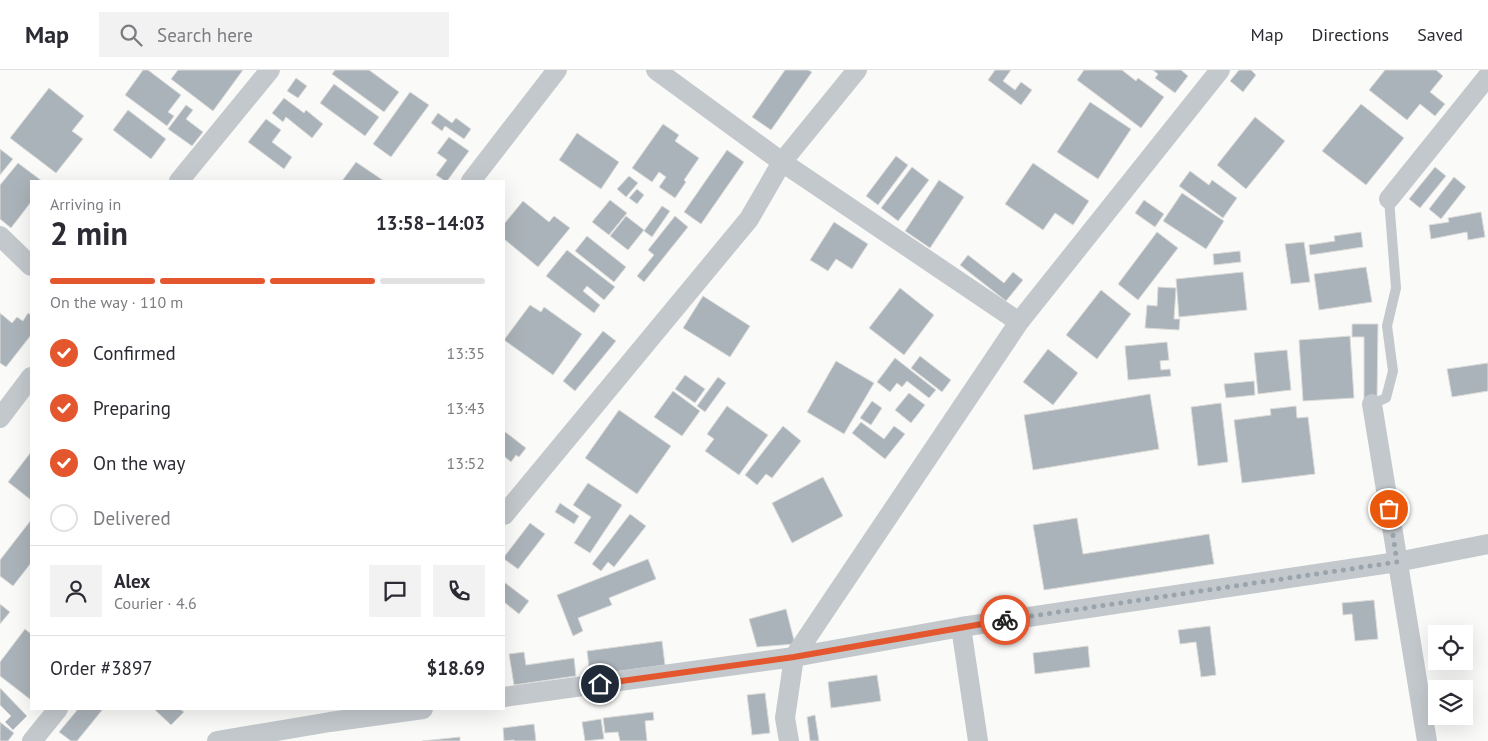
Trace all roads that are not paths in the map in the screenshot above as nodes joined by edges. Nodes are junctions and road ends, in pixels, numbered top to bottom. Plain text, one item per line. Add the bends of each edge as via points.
1 (270, 70) edge
2 (557, 70) edge
3 (656, 70) edge
4 (857, 70) edge
5 (1220, 70) edge
6 (1488, 76) edge
7 (782, 162) junction
8 (180, 180) edge
9 (473, 180) edge
10 (1390, 199) joint
11 (0, 236) edge
12 (30, 265) edge
13 (1019, 322) junction
14 (30, 378) edge
15 (1372, 404) joint
16 (0, 418) edge
17 (505, 514) edge
18 (1488, 544) edge
19 (1397, 562) junction
20 (961, 627) junction
21 (794, 657) junction
22 (505, 697) edge
23 (57, 710) edge
24 (408, 710) edge
25 (335, 715) edge
26 (32, 741) edge
27 (217, 741) edge
28 (789, 741) edge
29 (978, 741) edge
30 (1427, 741) edge

1 - 8 street
2 - 9 street
3 - 7 street
4 - 7 street
5 - 13 street
6 - 10 street
7 - 13 street
7 - 17 street via 749,219
10 - 15 lane via 1396,288 1387,326 1393,371 1386,398
11 - 12 street
13 - 21 street
14 - 16 street
15 - 19 street
18 - 19 street
19 - 20 street
19 - 30 street
20 - 21 street
20 - 29 street
21 - 22 street
21 - 28 street via 785,718
23 - 26 street
24 - 25 street
25 - 27 street

